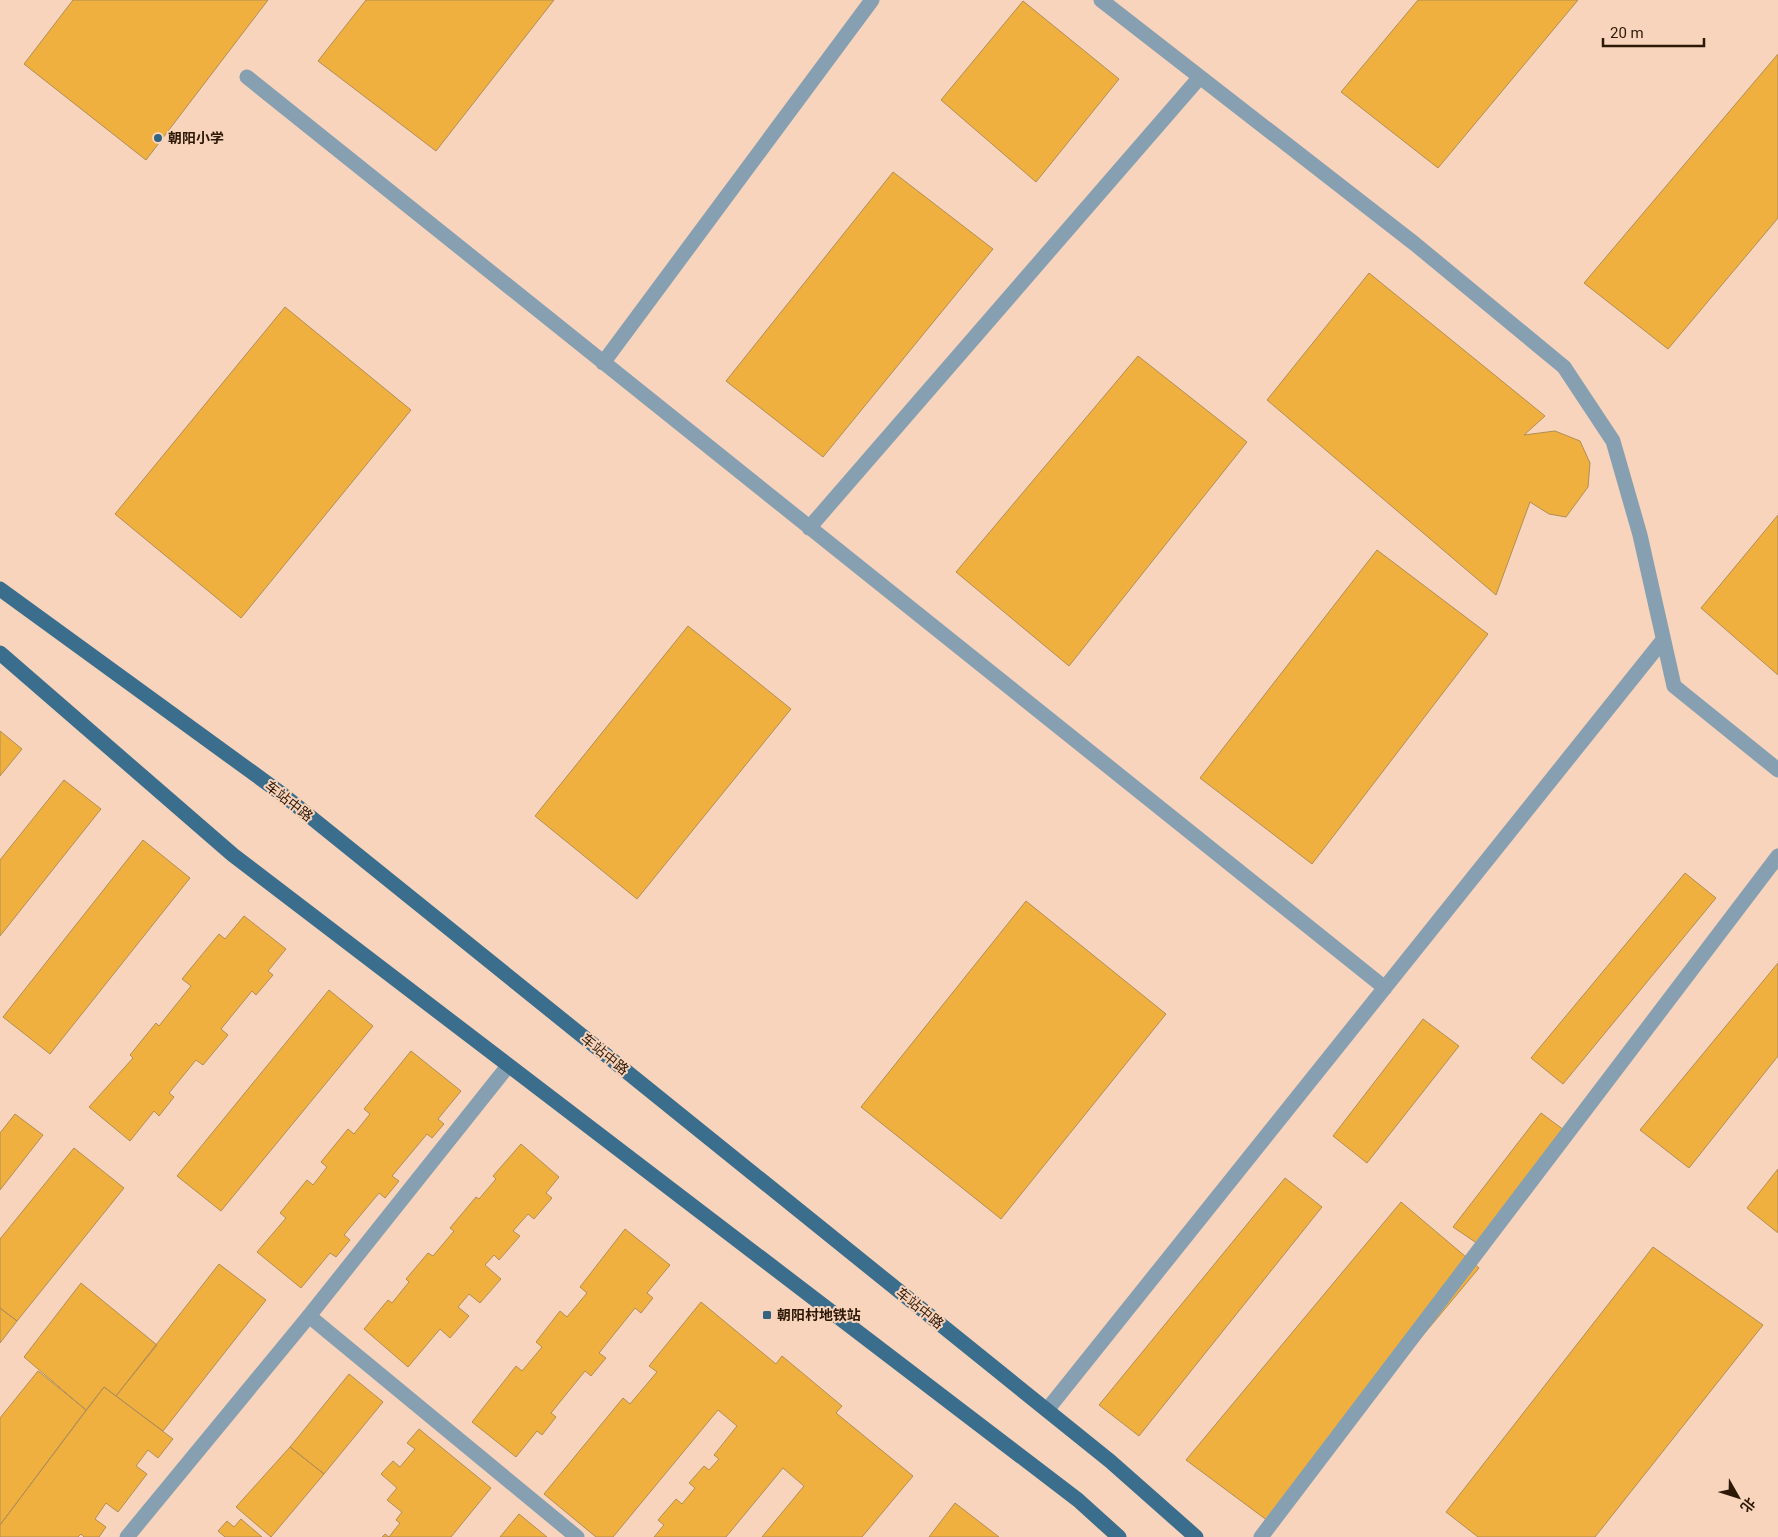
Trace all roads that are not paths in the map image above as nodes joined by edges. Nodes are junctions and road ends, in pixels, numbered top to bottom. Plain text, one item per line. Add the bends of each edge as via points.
1 (872, 0) edge
2 (1101, 0) edge
3 (248, 77) dead end
4 (1200, 77) junction
5 (602, 362) junction
6 (809, 528) junction
7 (0, 590) edge
8 (1663, 640) junction
9 (0, 652) edge
10 (1778, 770) edge
11 (1778, 856) edge
12 (1385, 988) junction
13 (508, 1066) junction
14 (309, 1316) junction
15 (1047, 1410) junction
16 (127, 1537) edge
17 (578, 1537) edge
18 (1119, 1537) edge
19 (1196, 1537) edge
20 (1261, 1537) edge

1 - 5 street
2 - 4 street
3 - 5 street
4 - 6 street
4 - 8 street via 1415,244 1564,367 1613,441 1640,535
5 - 6 street
6 - 12 street
7 - 15 main road, 车站中路 via 282,794
8 - 10 street via 1674,686
8 - 12 street
9 - 13 main road via 233,855
11 - 20 street
12 - 15 street
13 - 14 street
13 - 18 main road via 1078,1500
14 - 16 street
14 - 17 street
15 - 19 main road, 车站中路

